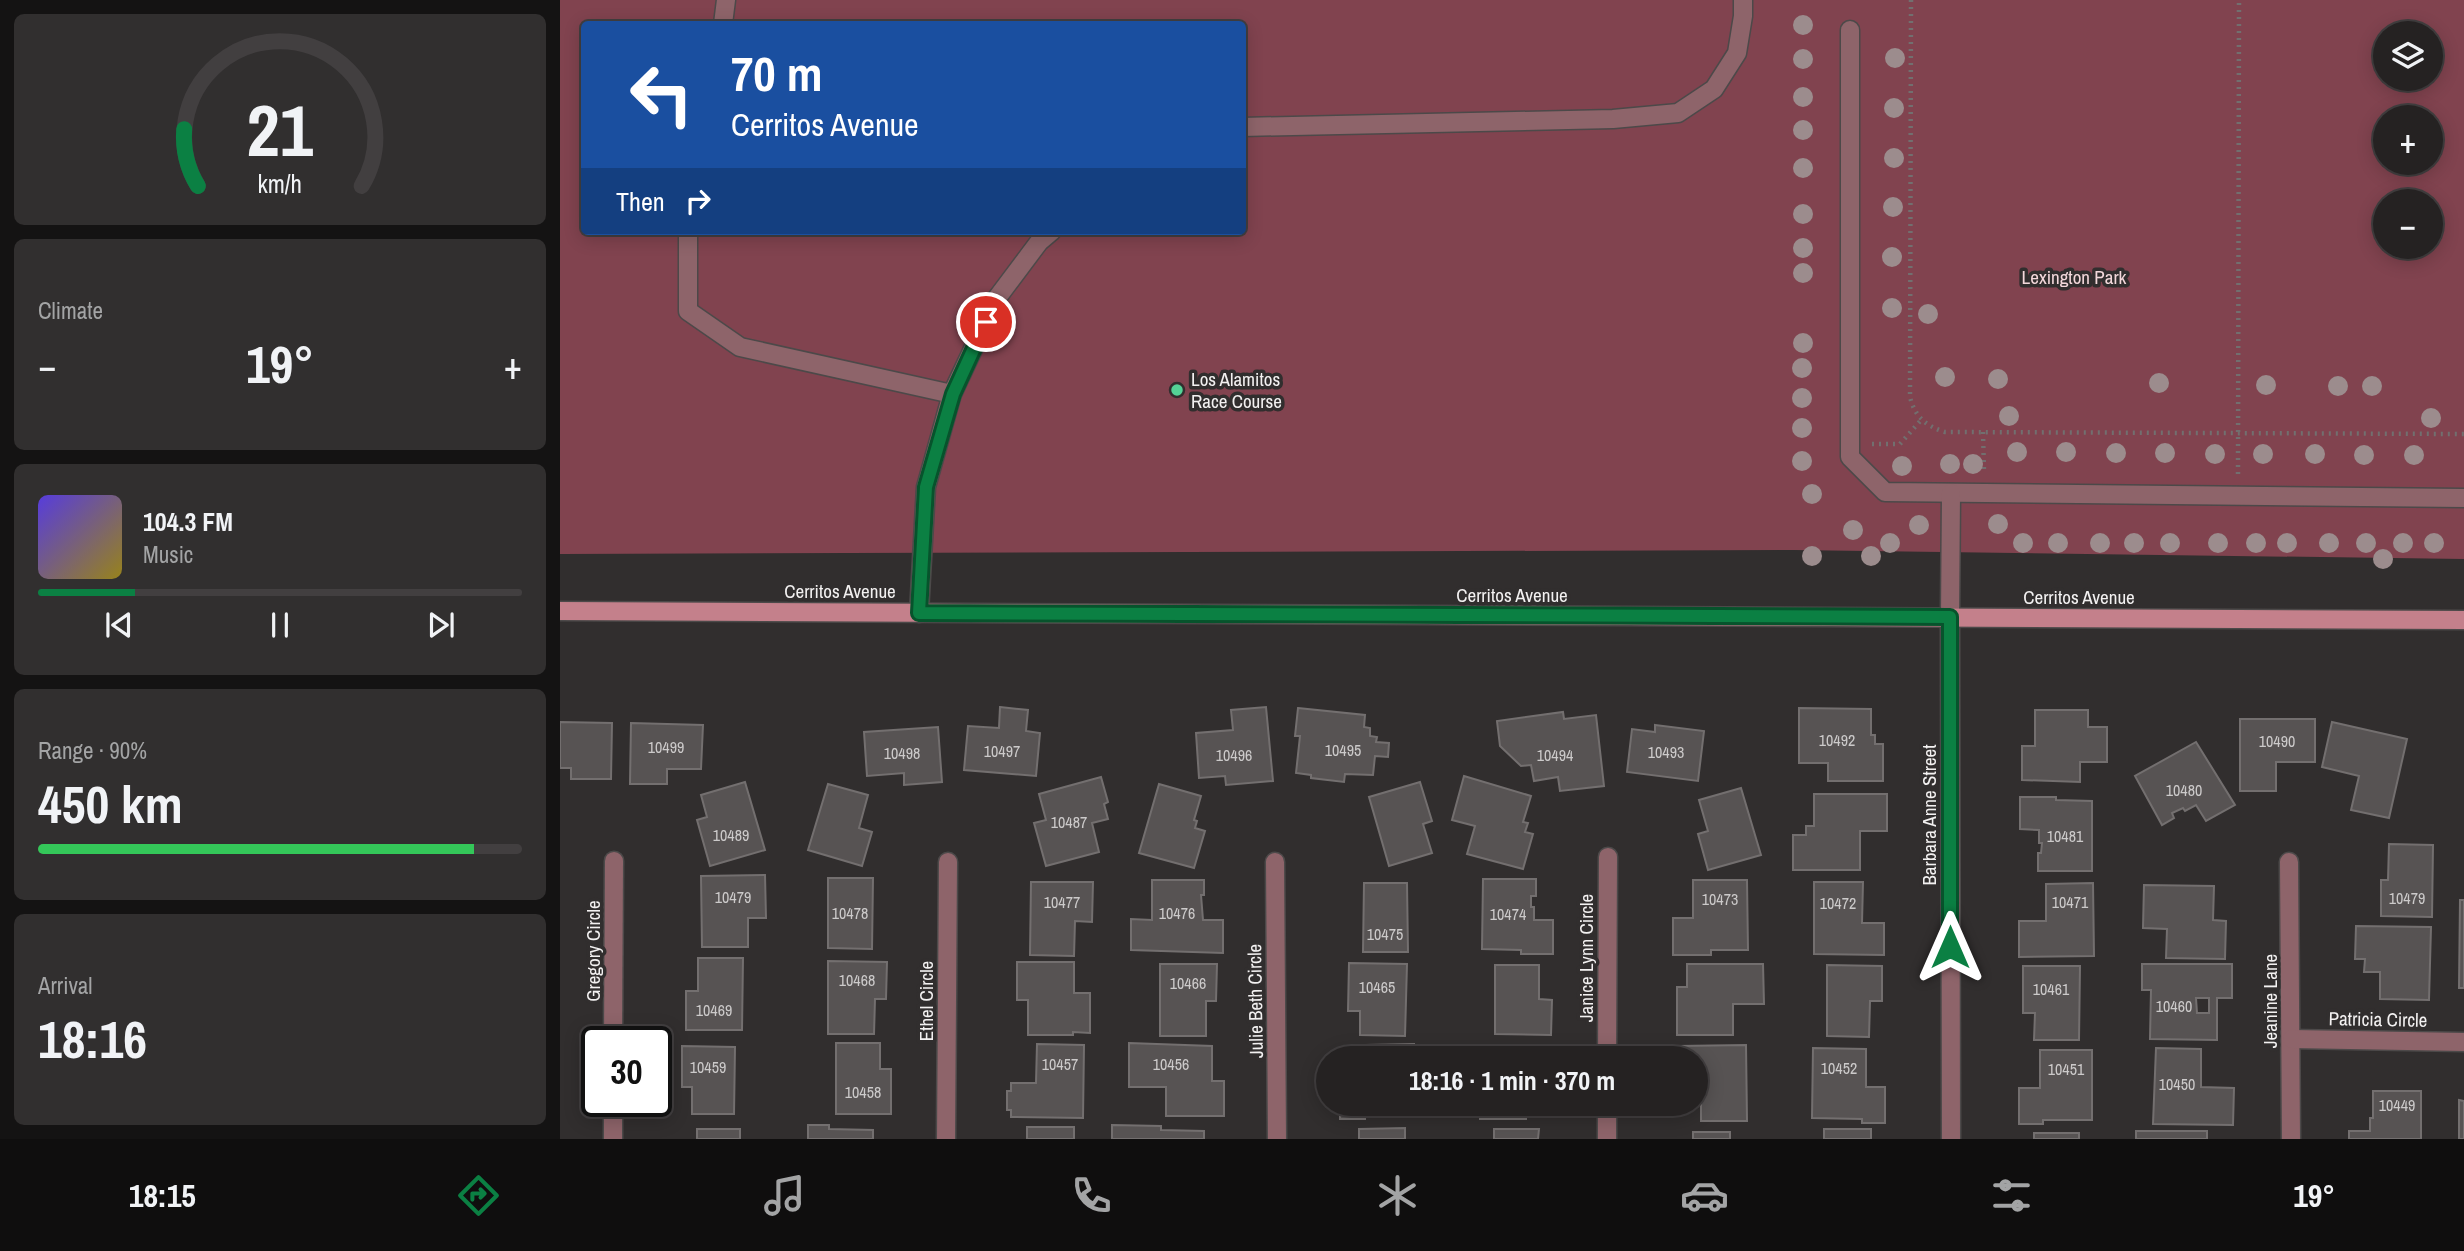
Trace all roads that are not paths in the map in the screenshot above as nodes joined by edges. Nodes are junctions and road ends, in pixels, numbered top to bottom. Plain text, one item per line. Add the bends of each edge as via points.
1 (726, 0) edge
2 (1743, 0) edge
3 (723, 21) edge
4 (1850, 30) dead end
5 (1246, 127) edge
6 (688, 235) edge
7 (1047, 235) edge
8 (953, 394) junction
9 (1951, 493) junction
10 (2464, 498) edge
11 (560, 611) edge
12 (919, 613) junction
13 (1950, 617) junction
14 (2464, 620) edge
15 (1608, 857) dead end
16 (614, 861) dead end
17 (948, 862) dead end
18 (1275, 862) dead end
19 (2289, 862) dead end
20 (613, 1026) edge
21 (2291, 1039) junction
22 (2464, 1042) edge
23 (1607, 1046) edge
24 (1607, 1116) edge
25 (613, 1117) edge
26 (613, 1139) edge
27 (946, 1139) edge
28 (1277, 1139) edge
29 (1607, 1139) edge
30 (1951, 1139) edge
31 (2291, 1139) edge

1 - 3 street
2 - 5 street via 1737,53 1714,89 1678,113 1613,119
4 - 9 street via 1850,457 1885,492
6 - 8 street via 688,311 740,347
7 - 8 street via 997,298
8 - 12 street via 926,487
9 - 10 street
9 - 13 street, Barbara Anne Street
11 - 12 main road, Cerritos Avenue
12 - 13 main road, Cerritos Avenue
13 - 14 main road, Cerritos Avenue
13 - 30 street, Barbara Anne Street
15 - 23 street, Janice Lynn Circle
16 - 20 street, Gregory Circle
17 - 27 street, Ethel Circle
18 - 28 street, Julie Beth Circle
19 - 21 street, Jeanine Lane
21 - 22 street, Patricia Circle
21 - 31 street, Jeanine Lane
24 - 29 street
25 - 26 street

